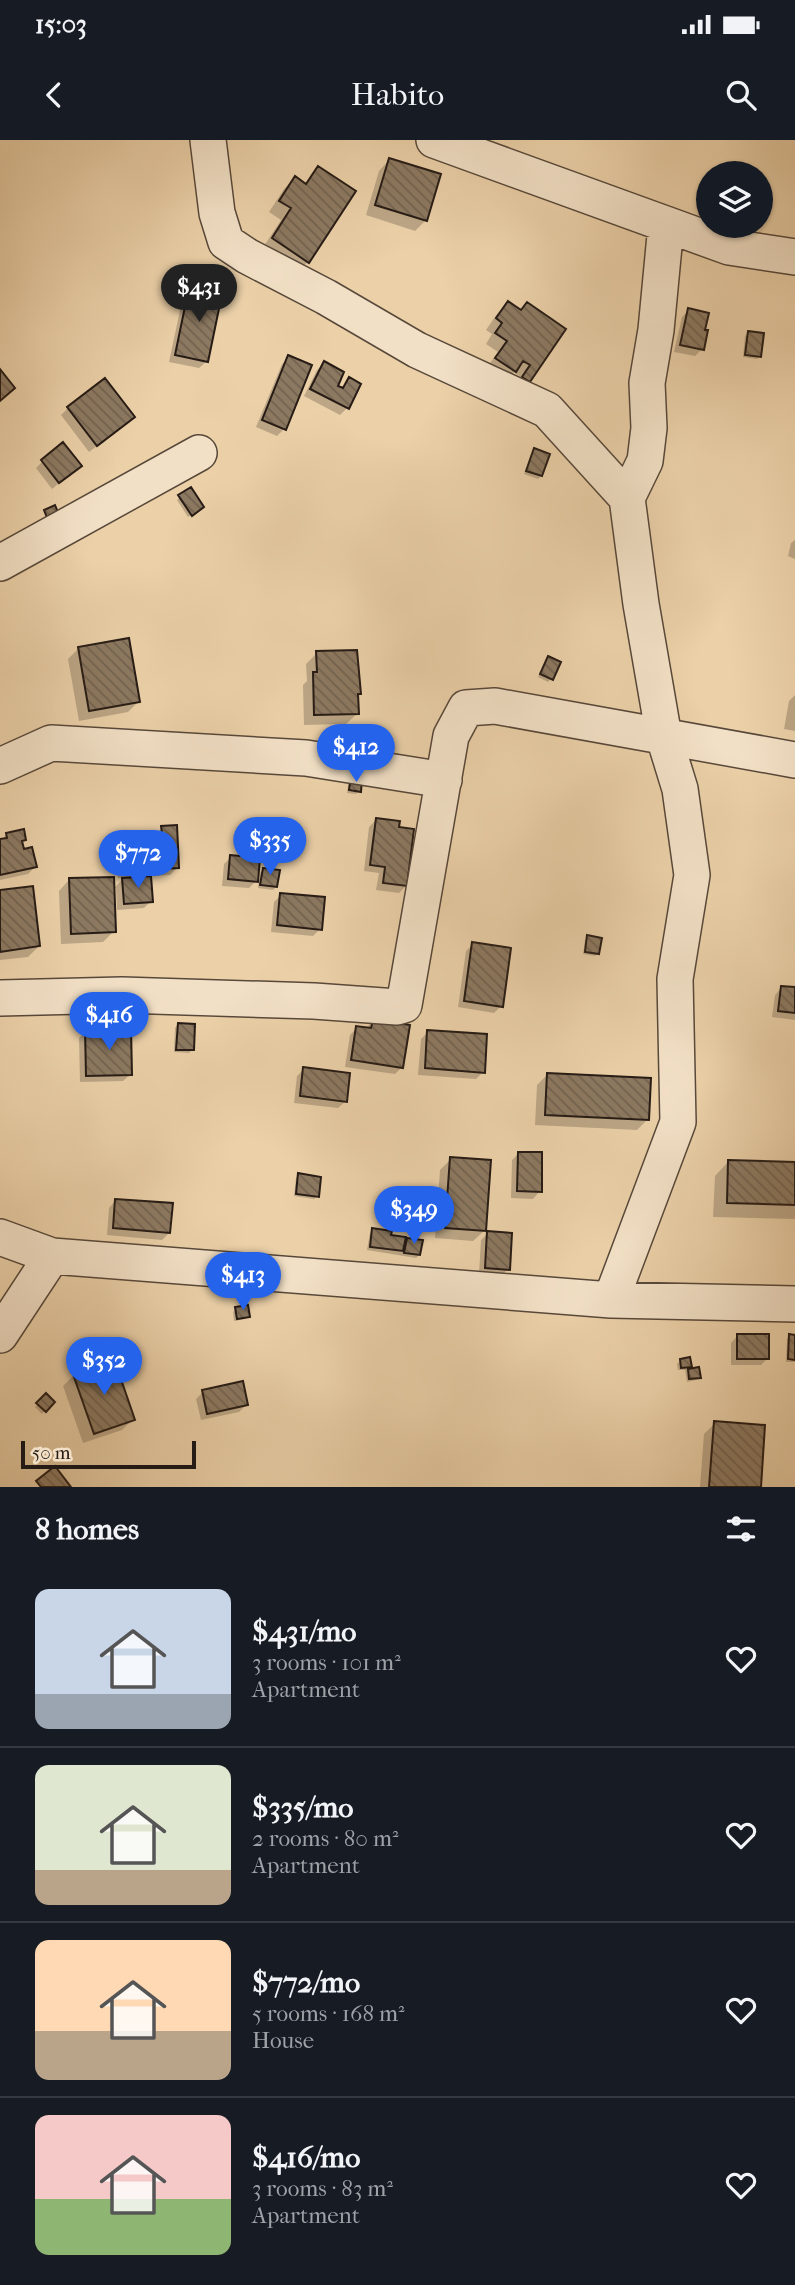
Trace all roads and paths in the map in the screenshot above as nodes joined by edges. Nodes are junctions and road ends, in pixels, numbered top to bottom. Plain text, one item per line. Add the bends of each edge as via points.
1 (208, 140) edge
2 (434, 140) edge
3 (667, 225) junction
4 (795, 257) edge
5 (199, 453) dead end
6 (626, 498) junction
7 (0, 563) edge
8 (664, 737) junction
9 (795, 760) edge
10 (0, 766) edge
11 (444, 780) junction
12 (0, 998) edge
13 (0, 1237) edge
14 (52, 1256) junction
15 (611, 1300) junction
16 (795, 1304) edge
17 (0, 1335) edge

1 - 6 street via 217,213 226,242 417,350 547,410
2 - 3 street
3 - 4 street via 729,247
3 - 6 street via 647,383 645,461
5 - 7 street
6 - 8 street
8 - 9 street
8 - 11 street via 495,706 466,708 451,736
8 - 15 street via 680,789 692,875 674,979 678,1122
10 - 11 street via 51,743 306,758
11 - 12 street via 404,1005 122,995
13 - 14 street
14 - 15 street
14 - 17 street
15 - 16 street

